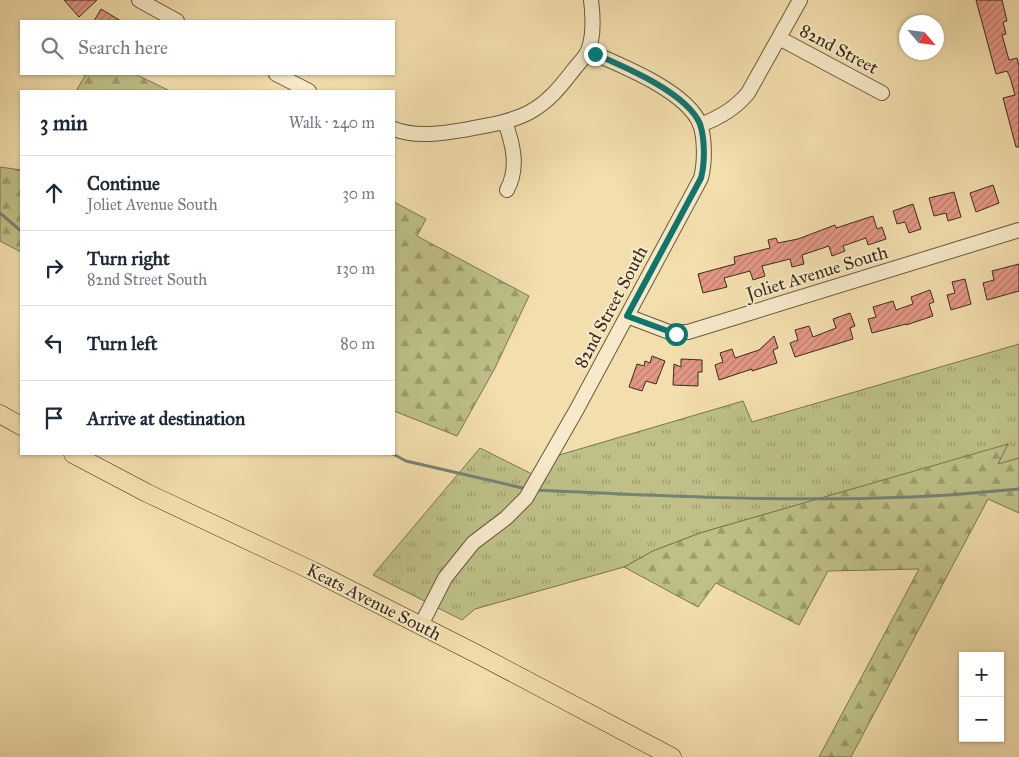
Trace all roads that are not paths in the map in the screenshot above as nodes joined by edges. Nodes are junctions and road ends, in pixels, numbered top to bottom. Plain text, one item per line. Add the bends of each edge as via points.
1 (139, 0) edge
2 (591, 0) edge
3 (800, 0) edge
4 (175, 20) edge
5 (779, 38) junction
6 (587, 52) junction
7 (278, 75) edge
8 (307, 90) edge
9 (882, 93) dead end
10 (504, 122) junction
11 (700, 124) junction
12 (395, 130) edge
13 (507, 190) dead end
14 (1019, 230) edge
15 (627, 316) junction
16 (0, 414) edge
17 (20, 425) edge
18 (75, 455) edge
19 (421, 625) junction
20 (672, 757) edge

1 - 4 street
2 - 6 street via 593,23
3 - 5 street
5 - 9 street, 82nd Street
5 - 11 street via 740,103 714,120
6 - 10 street via 546,101 528,113
6 - 11 street via 641,74 688,106
7 - 8 street
10 - 12 street via 434,134
10 - 13 street via 513,154 511,182
11 - 15 street, 82nd Street South via 704,167 701,178
14 - 15 street, Joliet Avenue South via 688,332 669,332
15 - 19 street, 82nd Street South via 526,498 473,543 445,578
16 - 17 main road
18 - 19 main road, Keats Avenue South
19 - 20 main road, Keats Avenue South

